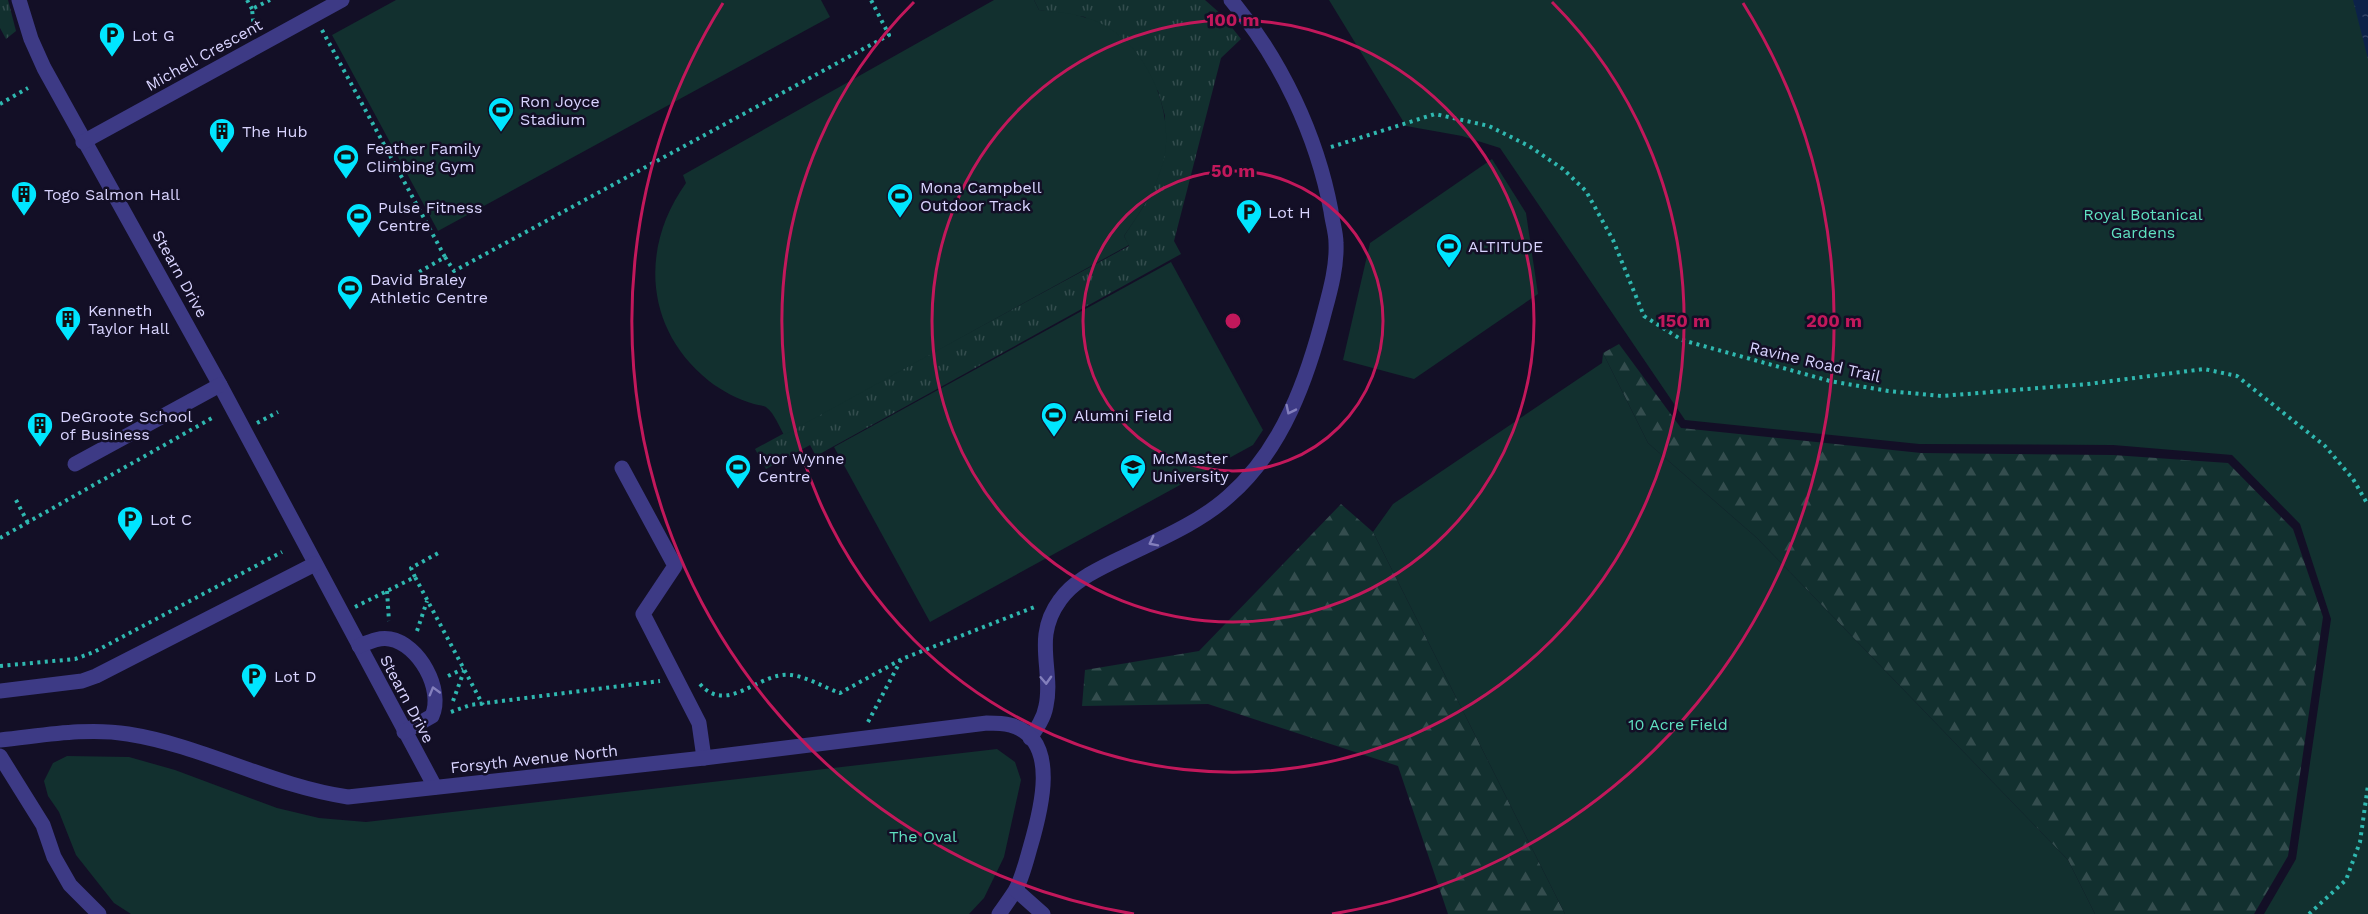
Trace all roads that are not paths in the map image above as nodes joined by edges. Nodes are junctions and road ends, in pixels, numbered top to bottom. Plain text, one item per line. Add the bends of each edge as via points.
1 (19, 0) edge
2 (342, 0) edge
3 (1231, 0) edge
4 (83, 142) junction
5 (220, 385) junction
6 (75, 464) dead end
7 (622, 468) dead end
8 (315, 564) junction
9 (359, 646) junction
10 (0, 691) edge
11 (404, 732) junction
12 (1030, 738) junction
13 (0, 741) edge
14 (0, 756) edge
15 (704, 758) junction
16 (435, 787) junction
17 (1016, 890) junction
18 (99, 914) edge
19 (999, 914) edge
20 (1043, 914) edge

1 - 4 street, Stearn Drive via 31,39
2 - 4 street, Michell Crescent
3 -> 12 street via 1282,76 1323,173 1336,242 1333,279 1313,356 1271,446 1242,483 1211,510 1082,578 1060,599 1046,635 1047,703
4 - 5 street, Stearn Drive
5 - 6 street
5 - 8 street, Stearn Drive
7 - 15 street via 675,566 643,614 699,723
8 - 9 street, Stearn Drive
8 - 10 street via 96,676
9 - 11 street, Stearn Drive
11 -> 9 street via 442,712 433,684 407,646 382,638
11 - 16 street, Stearn Drive
12 - 15 street, Forsyth Avenue North via 1012,725 987,723
12 - 17 street via 1041,758 1045,779 1041,811
13 - 16 street, Forsyth Avenue North via 74,732 126,733 167,742 313,792 348,797
14 - 18 street via 43,825 70,885
15 - 16 street, Forsyth Avenue North
17 - 19 street
17 - 20 street

